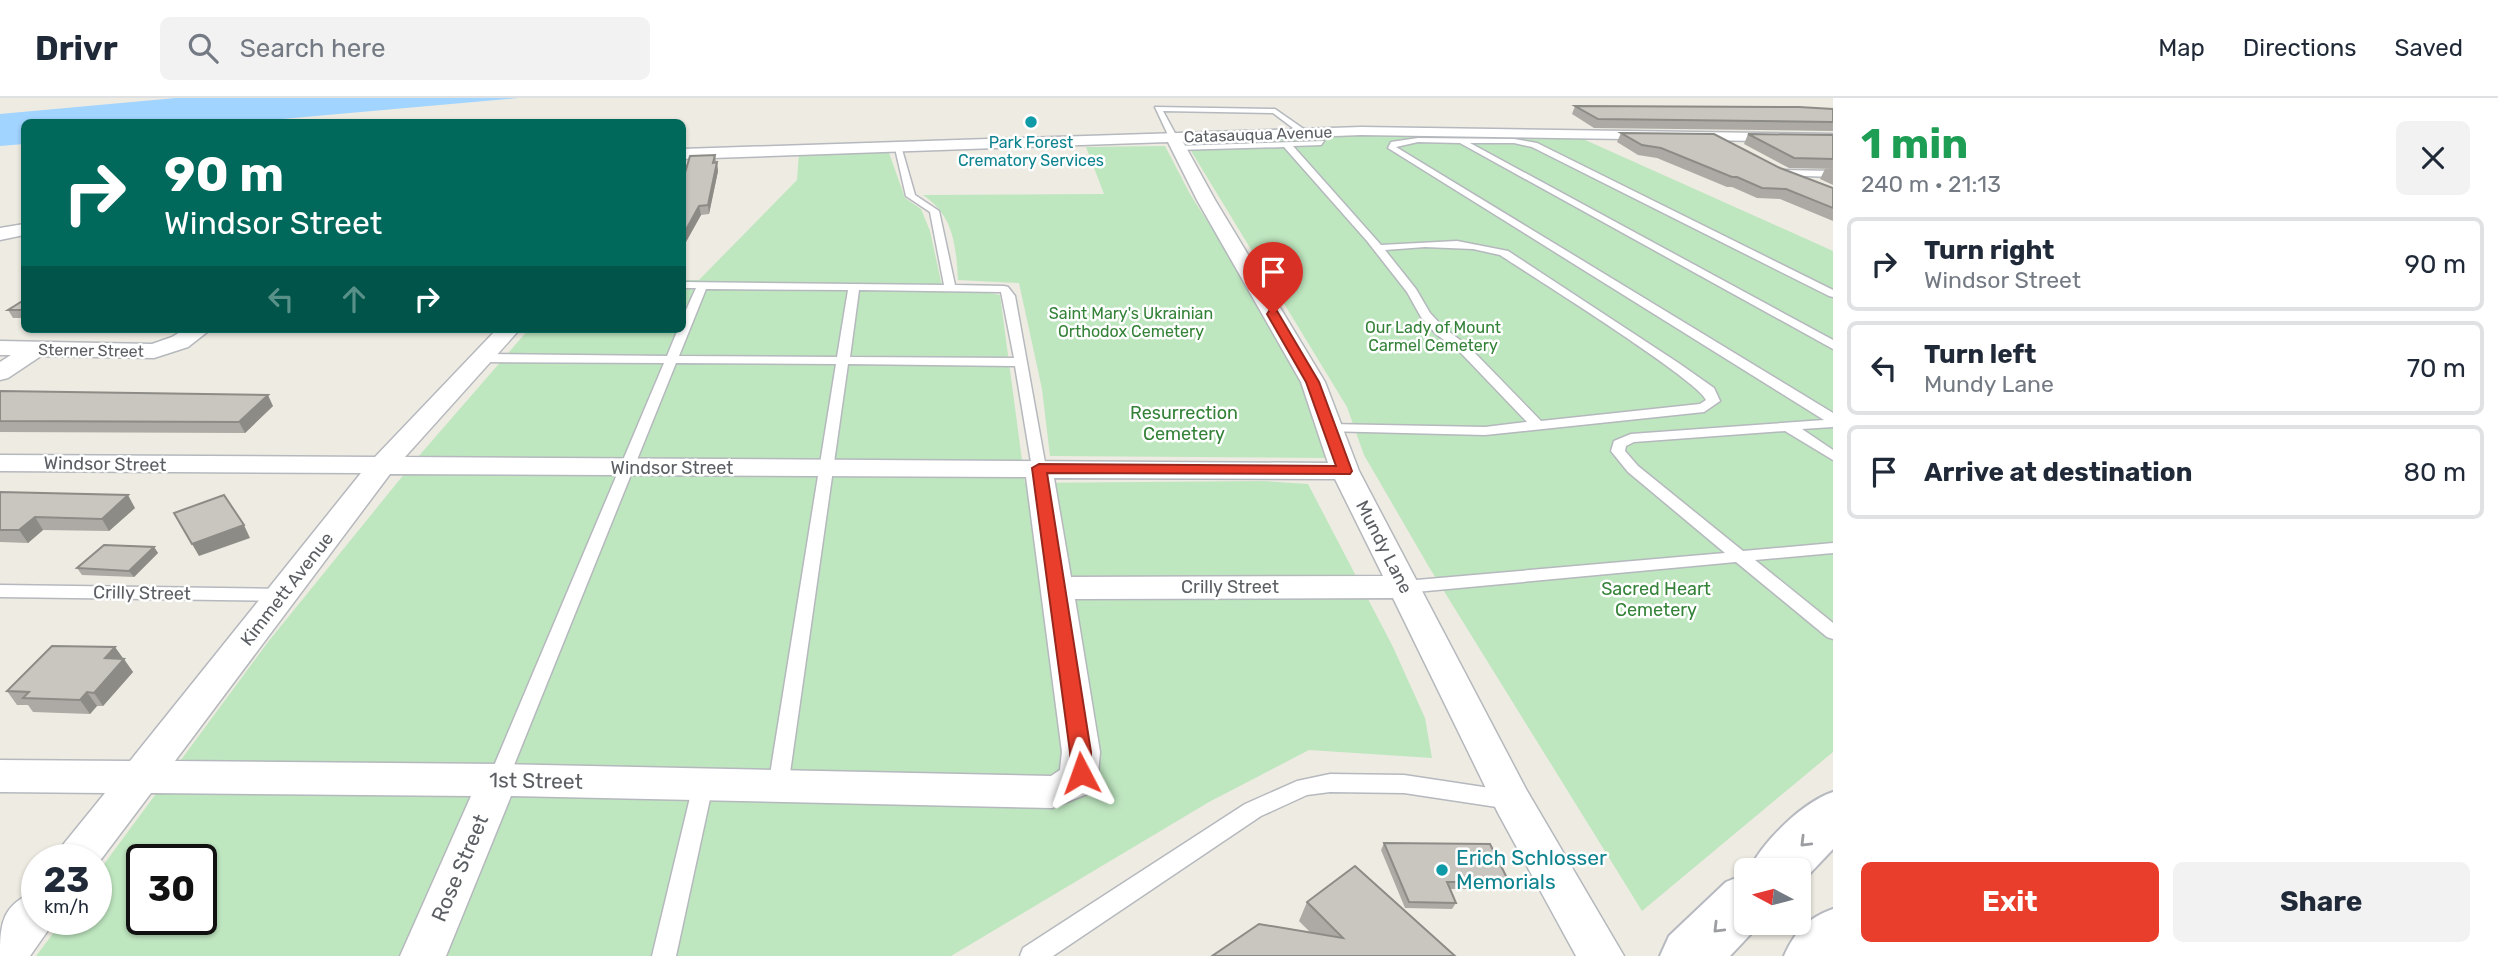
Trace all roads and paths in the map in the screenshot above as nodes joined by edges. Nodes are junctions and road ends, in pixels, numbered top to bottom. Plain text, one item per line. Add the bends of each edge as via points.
1 (1304, 132) junction
2 (1455, 136) junction
3 (1713, 136) junction
4 (1833, 138) edge
5 (1175, 142) junction
6 (1321, 143) dead end
7 (1286, 144) junction
8 (897, 146) junction
9 (686, 154) edge
10 (1748, 155) edge
11 (1776, 170) joint
12 (1833, 174) edge
13 (1833, 193) edge
14 (21, 230) edge
15 (0, 234) edge
16 (1378, 248) junction
17 (686, 285) edge
18 (702, 286) junction
19 (855, 287) junction
20 (950, 287) junction
21 (1833, 294) edge
22 (686, 324) edge
23 (194, 333) edge
24 (505, 333) edge
25 (682, 333) edge
26 (1833, 345) edge
27 (0, 348) edge
28 (36, 349) junction
29 (482, 358) junction
30 (671, 359) junction
31 (843, 360) junction
32 (1021, 362) junction
33 (0, 373) edge
34 (1833, 421) edge
35 (1787, 426) junction
36 (1539, 427) junction
37 (1329, 428) junction
38 (1833, 456) edge
39 (0, 463) edge
40 (381, 467) junction
41 (626, 468) junction
42 (827, 468) junction
43 (1039, 468) junction
44 (1345, 471) junction
45 (1833, 548) edge
46 (1740, 556) junction
47 (1405, 587) junction
48 (1055, 588) junction
49 (0, 591) edge
50 (284, 595) junction
51 (1833, 633) edge
52 (0, 776) edge
53 (140, 778) junction
54 (498, 780) junction
55 (703, 785) junction
56 (778, 788) junction
57 (1512, 801) junction
58 (1833, 814) edge
59 (89, 844) edge
60 (1789, 858) edge
61 (1734, 912) edge
62 (21, 932) edge
63 (1833, 936) edge
64 (2, 956) edge
65 (423, 956) edge
66 (664, 956) edge
67 (1032, 956) edge
68 (1601, 956) edge
69 (1690, 956) edge
70 (1814, 956) edge

1 - 2 street, Catasauqua Avenue
1 - 5 street, Catasauqua Avenue
1 - 5 lane via 1275,111 1157,109
2 - 3 street, Catasauqua Avenue
2 - 21 lane via 1534,145
2 - 26 lane
2 - 34 lane via 1404,142 1392,148
3 - 4 street, Catasauqua Avenue
3 - 10 street
5 - 7 lane
5 - 8 street, Catasauqua Avenue
5 - 37 street, Mundy Lane via 1313,382
6 - 7 lane
7 - 16 lane
8 - 9 street, Catasauqua Avenue
8 - 20 lane via 911,196 934,211
11 - 12 lane
11 - 13 street
14 - 15 street
16 - 36 lane via 1412,291 1425,316 1464,349
16 - 36 lane via 1452,244 1504,253 1713,396 1712,404 1704,408
17 - 18 lane
18 - 19 lane
18 - 22 lane
19 - 20 lane
19 - 31 lane
20 - 32 lane via 1004,289
23 - 28 street, Sterner Street via 154,351
24 - 29 street, Kimmett Avenue
25 - 30 lane
27 - 28 street, Sterner Street
28 - 33 street
29 - 30 lane
29 - 40 street, Kimmett Avenue
30 - 31 lane
30 - 41 lane
31 - 32 lane
31 - 42 lane
32 - 43 lane
34 - 35 lane
35 - 38 lane
35 - 46 lane via 1631,438 1619,444 1618,451 1633,468
36 - 37 lane via 1462,432
37 - 44 street, Mundy Lane
39 - 40 street, Windsor Street
40 - 41 street, Windsor Street
40 - 50 street, Kimmett Avenue
41 - 42 street, Windsor Street
41 - 54 lane
42 - 43 street, Windsor Street
42 - 56 lane
43 - 44 street, Windsor Street
43 - 48 street
44 - 47 street, Mundy Lane
45 - 46 lane
46 - 47 lane
46 - 51 lane
47 - 48 street, Crilly Street
47 - 57 street, Mundy Lane
48 - 56 street, 1st Street via 1081,752 1081,773 1071,786 1052,792
49 - 50 lane, Crilly Street
50 - 53 street, Kimmett Avenue
52 - 53 street, 1st Street
53 - 54 street, 1st Street
53 - 59 street, Kimmett Avenue
54 - 55 street, 1st Street
54 - 65 street, Rose Street
55 - 56 street, 1st Street
55 - 66 lane
57 - 67 lane via 1404,784 1304,787 1253,810
57 - 68 street, Mundy Lane
58 -> 60 main road
61 -> 69 main road
62 - 64 street
63 - 70 main road

